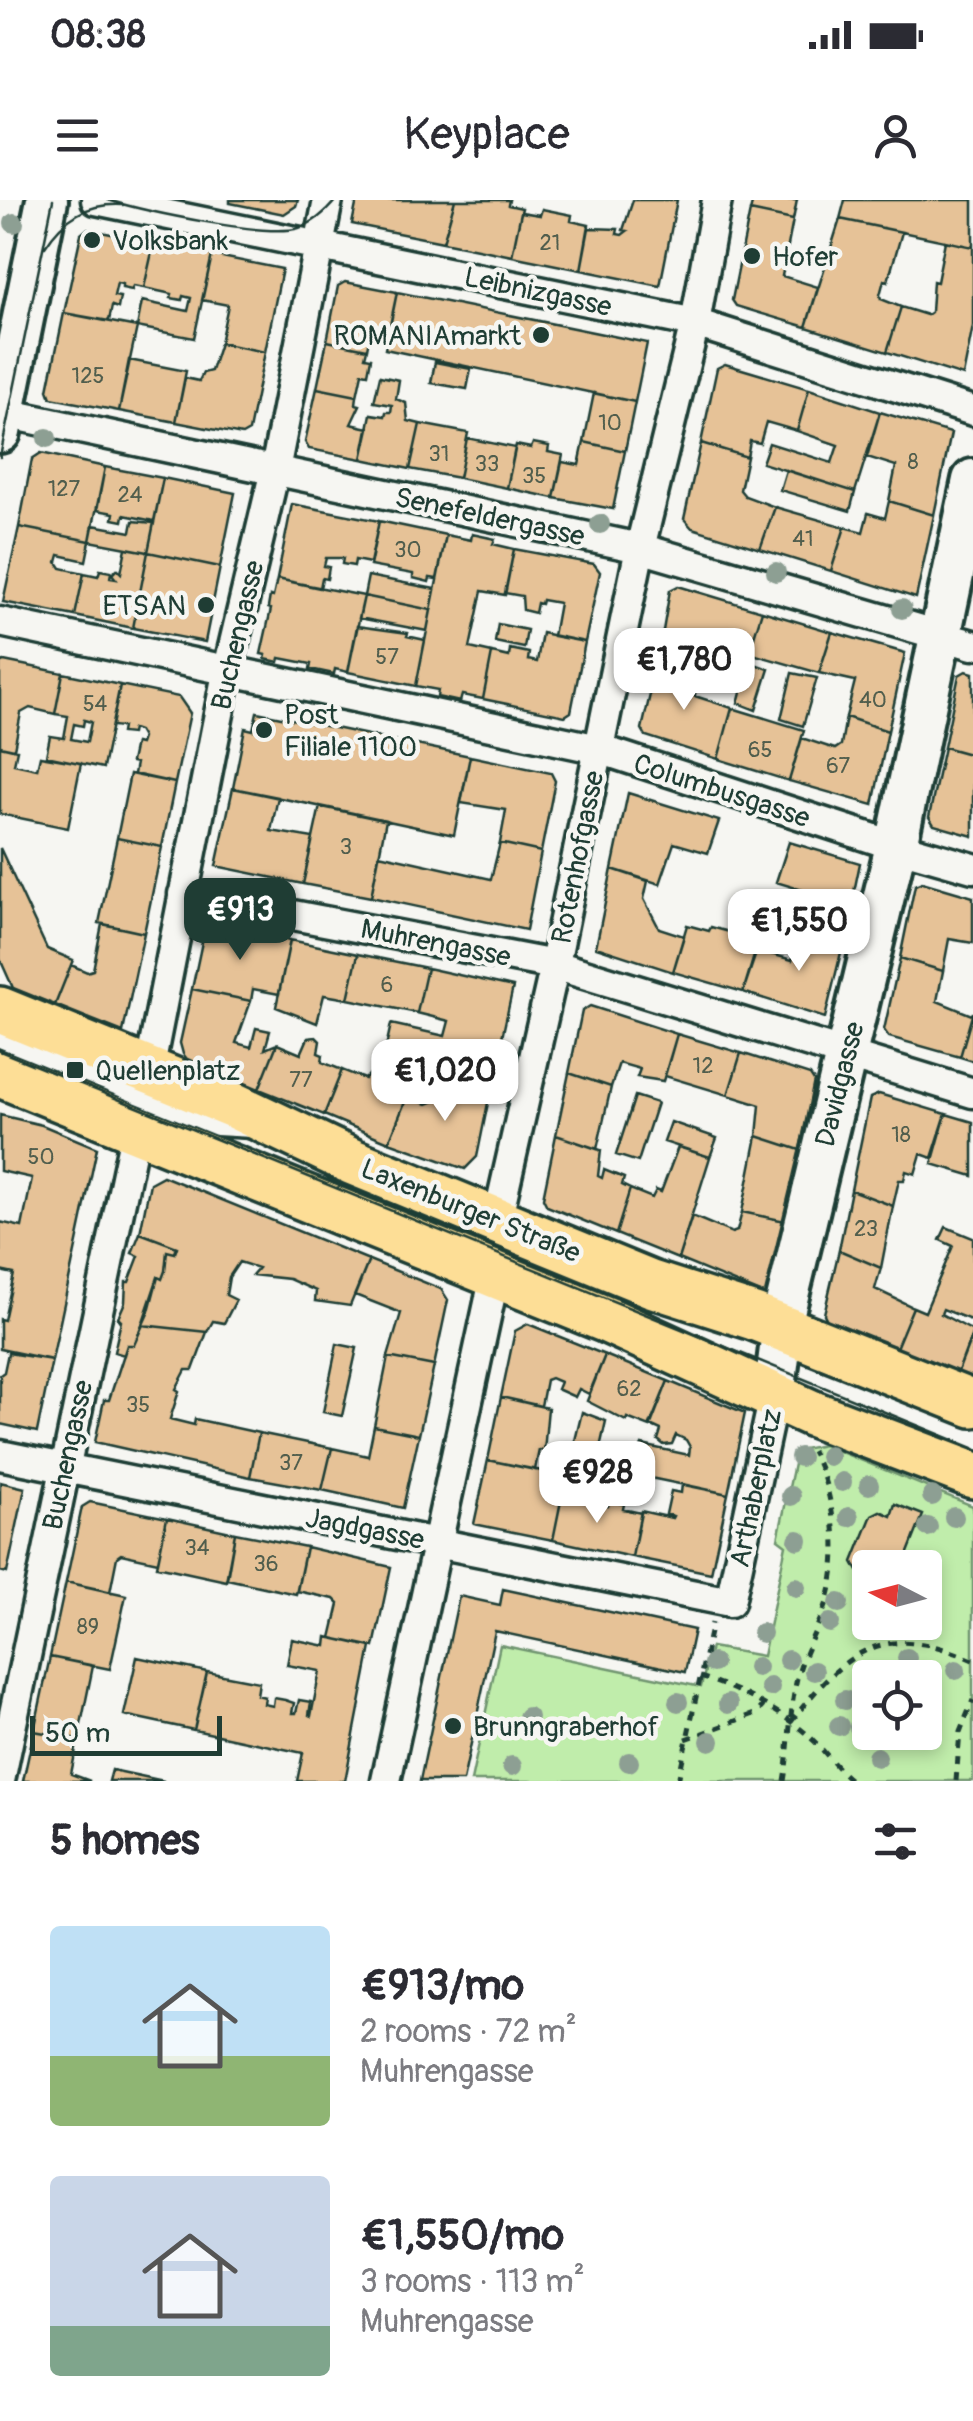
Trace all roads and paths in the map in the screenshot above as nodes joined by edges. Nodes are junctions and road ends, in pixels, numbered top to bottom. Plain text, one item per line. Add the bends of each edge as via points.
1 (47, 200) edge
2 (96, 200) edge
3 (328, 200) edge
4 (716, 201) edge
5 (318, 246) junction
6 (695, 323) junction
7 (973, 410) edge
8 (1, 419) edge
9 (275, 470) junction
10 (973, 480) edge
11 (640, 548) junction
12 (0, 622) edge
13 (957, 641) edge
14 (228, 673) junction
15 (599, 750) junction
16 (896, 846) junction
17 (973, 868) edge
18 (183, 894) junction
19 (555, 965) junction
20 (0, 1010) edge
21 (0, 1040) edge
22 (846, 1054) junction
23 (149, 1071) junction
24 (0, 1074) edge
25 (973, 1093) edge
26 (276, 1126) junction
27 (136, 1129) junction
28 (498, 1221) junction
29 (495, 1275) junction
30 (780, 1327) junction
31 (774, 1396) junction
32 (973, 1404) edge
33 (808, 1444) dead end
34 (0, 1454) edge
35 (64, 1467) junction
36 (973, 1475) edge
37 (436, 1543) junction
38 (730, 1602) junction
39 (973, 1660) edge
40 (699, 1677) junction
41 (973, 1700) edge
42 (763, 1706) junction
43 (790, 1723) junction
44 (686, 1739) junction
45 (0, 1781) edge
46 (386, 1781) edge
47 (678, 1781) edge
48 (784, 1781) edge
49 (852, 1781) edge
50 (956, 1781) edge

1 - 8 street
2 - 5 street, Leibnizgasse
3 - 5 street, Buchengasse
4 - 6 street, Rotenhofgasse
5 - 6 street, Leibnizgasse
5 - 9 street, Buchengasse
6 - 7 street, Leibnizgasse
6 - 11 street, Rotenhofgasse
8 - 9 street, Senefeldergasse
9 - 11 street, Senefeldergasse
9 - 14 street, Buchengasse
10 - 13 street, Davidgasse
11 - 13 street, Senefeldergasse
11 - 15 street, Rotenhofgasse
12 - 14 street, Columbusgasse
13 - 16 street, Davidgasse
14 - 15 street, Columbusgasse
14 - 18 street, Buchengasse
15 - 16 street, Columbusgasse
15 - 19 street, Rotenhofgasse
16 - 17 street, Columbusgasse
16 - 22 street, Davidgasse
18 - 19 street, Muhrengasse
18 - 23 street, Buchengasse
19 - 22 street, Muhrengasse
19 - 28 street, Rotenhofgasse
20 - 23 main road, Laxenburger Straße
21 - 26 lane via 217,1128
22 - 25 street, Muhrengasse
22 - 30 street, Davidgasse
23 - 26 main road, Laxenburger Straße
24 - 27 main road, Laxenburger Straße
26 - 28 main road, Laxenburger Straße
27 - 29 main road, Laxenburger Straße
27 - 35 street, Buchengasse
28 - 30 main road, Laxenburger Straße via 683,1296
29 - 31 main road, Laxenburger Straße
29 - 37 street
30 - 31 street, Davidgasse
30 - 32 main road
31 - 36 main road, Arthaberplatz
31 - 38 street, Arthaberplatz
33 - 43 path via 828,1494 835,1544 827,1601 798,1674
34 - 35 street, Jagdgasse
35 - 37 street, Jagdgasse
35 - 45 street, Buchengasse
37 - 38 street, Jagdgasse
37 - 46 street
38 - 40 path, Arthaberplatz via 710,1624
39 - 43 path via 922,1644 876,1646 834,1669
40 - 42 path
40 - 44 path, Arthaberplatz
41 - 50 path via 960,1732
42 - 43 path
42 - 44 path
43 - 48 path
43 - 49 path
44 - 47 path, Arthaberplatz

